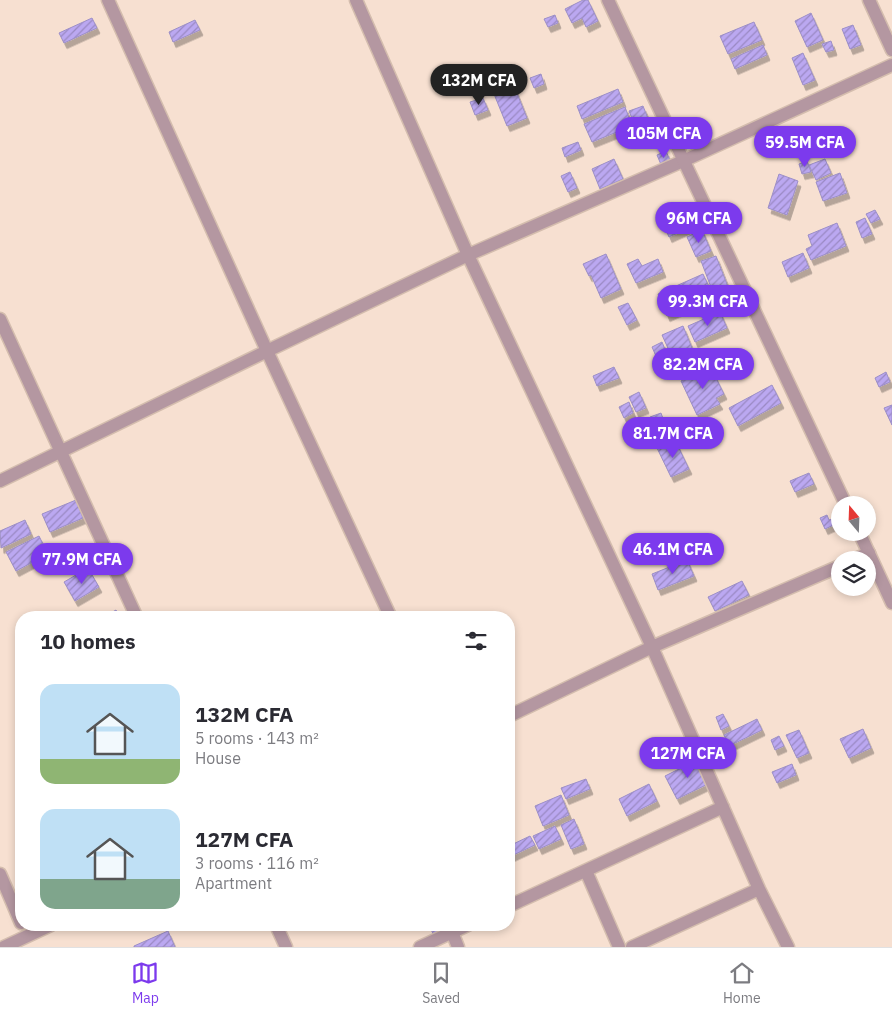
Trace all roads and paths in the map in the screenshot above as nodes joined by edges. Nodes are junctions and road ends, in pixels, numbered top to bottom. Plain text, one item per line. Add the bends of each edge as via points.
1 (108, 0) edge
2 (356, 0) edge
3 (608, 0) edge
4 (869, 0) edge
5 (892, 50) edge
6 (892, 65) edge
7 (683, 161) junction
8 (468, 255) junction
9 (0, 319) edge
10 (267, 351) junction
11 (61, 452) junction
12 (0, 481) edge
13 (842, 496) edge
14 (876, 568) edge
15 (831, 570) edge
16 (892, 603) edge
17 (134, 611) edge
18 (388, 611) edge
19 (652, 647) junction
20 (515, 713) edge
21 (723, 807) junction
22 (586, 872) junction
23 (0, 874) edge
24 (759, 889) junction
25 (515, 903) edge
26 (15, 909) edge
27 (20, 931) edge
28 (279, 931) edge
29 (452, 932) joint
30 (4, 947) edge
31 (286, 947) edge
32 (420, 947) edge
33 (458, 947) edge
34 (620, 947) edge
35 (632, 947) edge
36 (788, 947) edge

1 - 10 street
2 - 8 street
3 - 7 street
4 - 5 street
6 - 7 street
7 - 8 street
7 - 13 street
8 - 10 street
8 - 19 street
9 - 11 street
10 - 11 street
10 - 18 street
11 - 12 street
11 - 17 street
14 - 16 street
15 - 19 street
19 - 20 street
19 - 21 street
21 - 22 street
21 - 24 street
22 - 25 street
22 - 34 street
23 - 26 street
24 - 35 street
24 - 36 street
27 - 30 street
28 - 31 street
29 - 32 street
29 - 33 street

